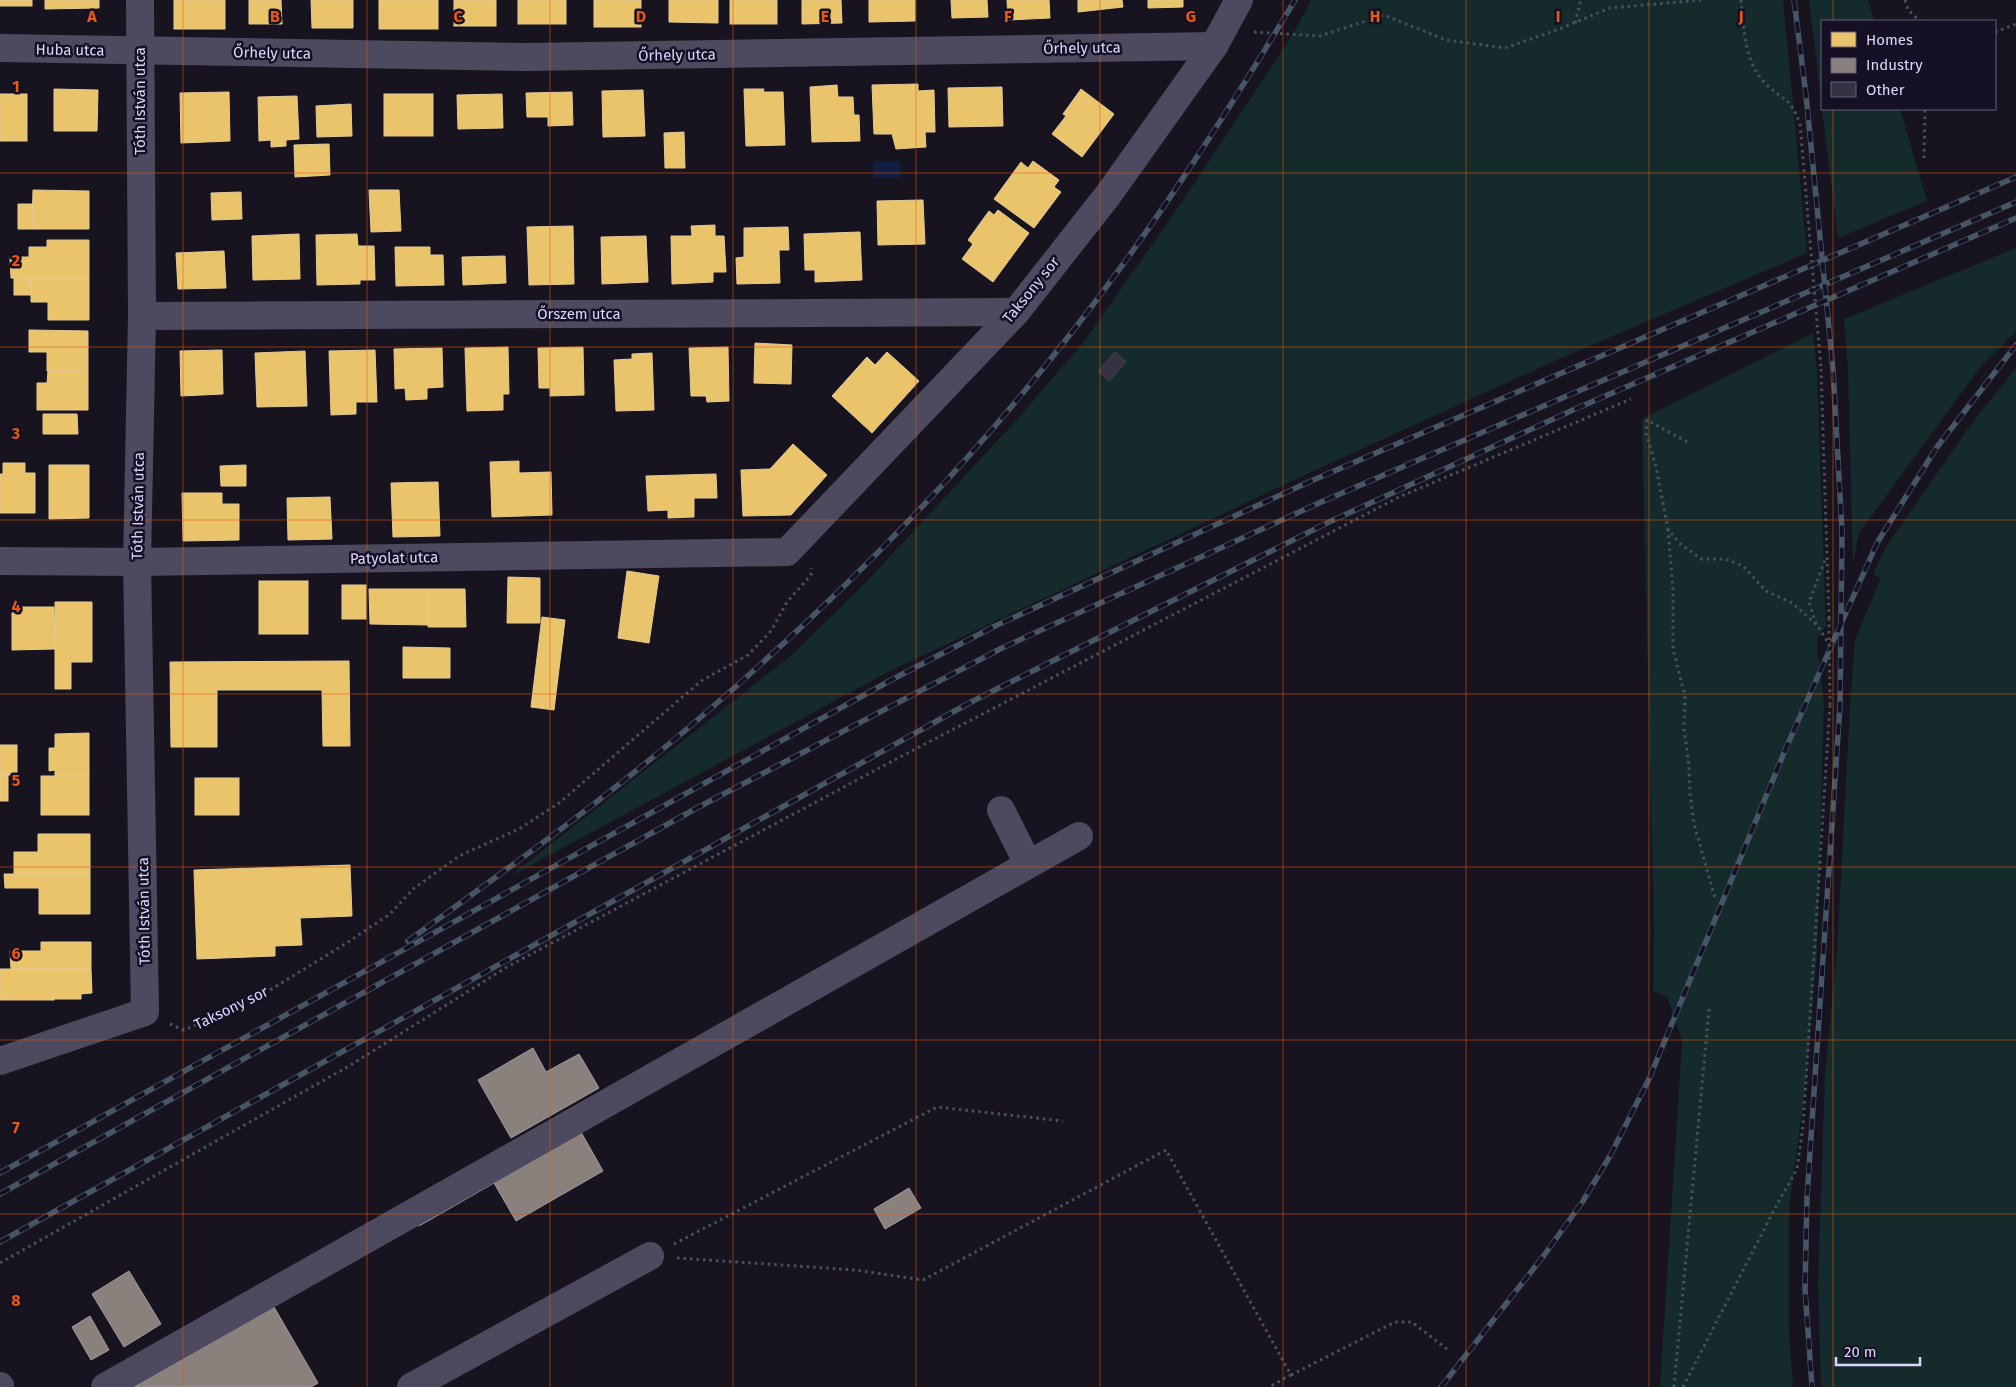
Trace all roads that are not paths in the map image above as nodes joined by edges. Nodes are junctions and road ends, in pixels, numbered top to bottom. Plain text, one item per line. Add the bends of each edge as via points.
1 (140, 0) edge
2 (1239, 0) edge
3 (1219, 38) junction
4 (0, 48) edge
5 (139, 51) junction
6 (1016, 312) junction
7 (142, 316) junction
8 (787, 552) joint
9 (0, 561) edge
10 (137, 562) junction
11 (1001, 810) dead end
12 (1079, 836) dead end
13 (1028, 864) junction
14 (0, 1061) edge
15 (650, 1256) road end
16 (105, 1387) edge
17 (411, 1387) edge

1 - 5 street, Tóth István utca
2 - 3 street, Taksony sor
3 - 5 street, Őrhely utca via 526,57
3 - 6 street, Taksony sor via 1108,195
4 - 5 street, Huba utca
5 - 7 street, Tóth István utca
6 - 7 street, Őrszem utca
6 - 8 street, Taksony sor
7 - 10 street, Tóth István utca
8 - 10 street, Patyolat utca
9 - 10 street, Patyolat utca
10 - 14 street, Tóth István utca via 145,1012
11 - 13 street
12 - 13 street
13 - 16 street
15 - 17 street

